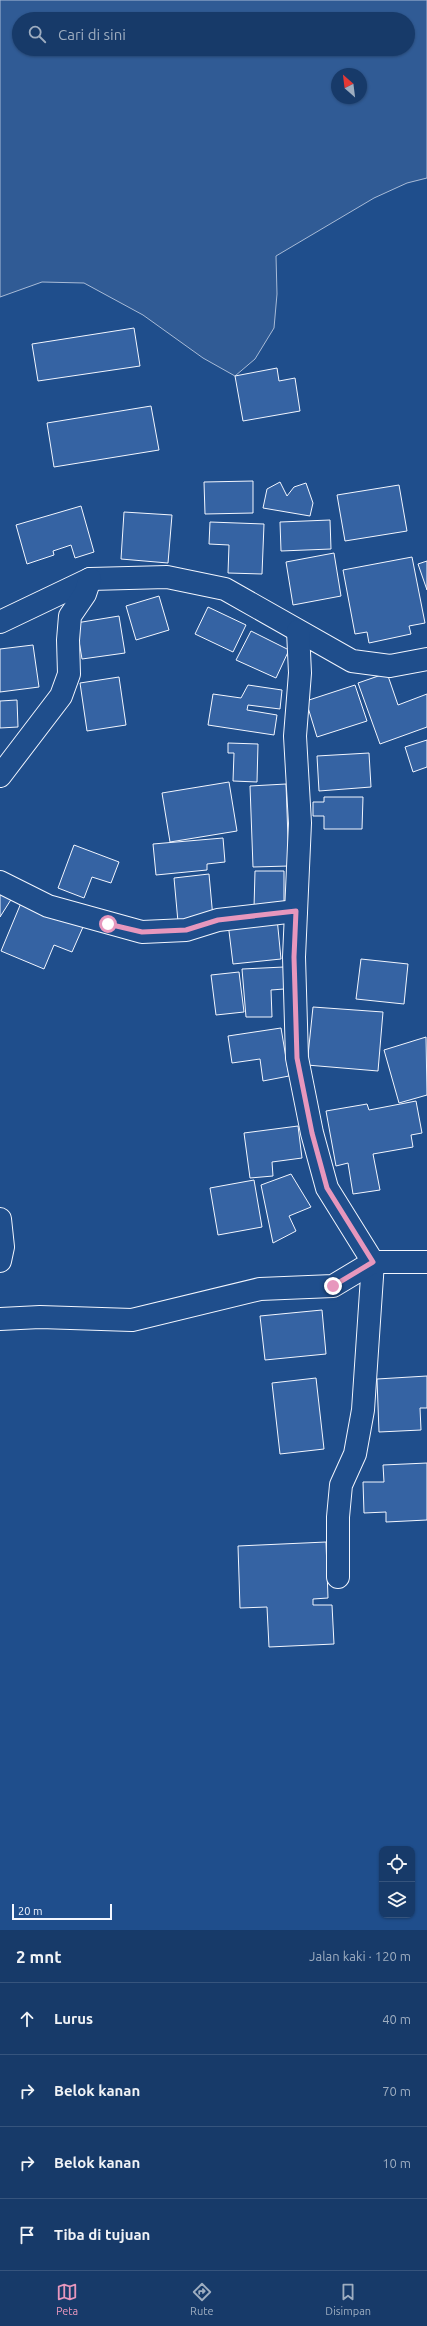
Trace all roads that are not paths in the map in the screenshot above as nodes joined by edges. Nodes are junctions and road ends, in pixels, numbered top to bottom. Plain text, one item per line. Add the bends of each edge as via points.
1 (90, 579) junction
2 (0, 622) edge
3 (298, 631) junction
4 (427, 659) edge
5 (0, 776) edge
6 (0, 882) edge
7 (296, 911) junction
8 (0, 1219) edge
9 (0, 1261) edge
10 (373, 1262) junction
11 (427, 1262) edge
12 (0, 1319) edge
13 (338, 1577) dead end

1 - 2 street
1 - 3 street via 167,577 225,588
1 - 5 street via 85,594 70,616 69,674 61,696
3 - 4 street via 352,661 390,666
3 - 7 street via 300,673 294,736 300,823
6 - 7 street via 48,906 142,932 186,930 218,920
7 - 10 street via 294,957 297,1058 312,1133 327,1188
8 - 9 street via 3,1247
10 - 11 street
10 - 12 street via 333,1286 260,1289 132,1320 40,1317
10 - 13 street via 364,1410 355,1454 341,1485

